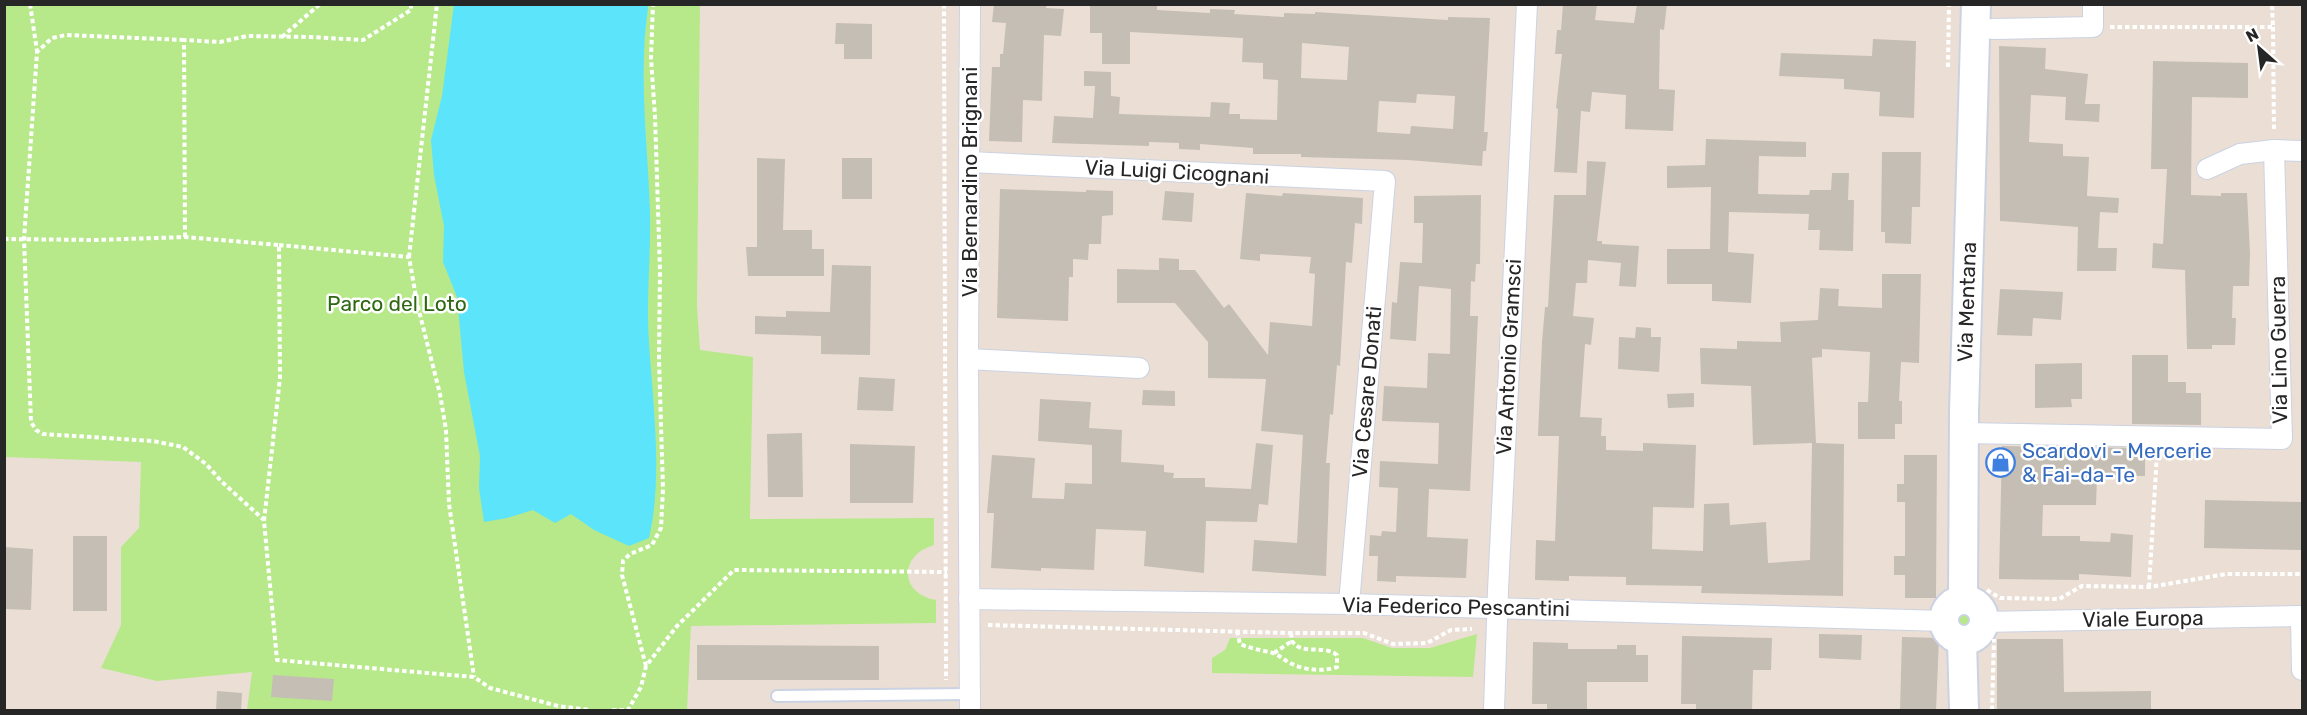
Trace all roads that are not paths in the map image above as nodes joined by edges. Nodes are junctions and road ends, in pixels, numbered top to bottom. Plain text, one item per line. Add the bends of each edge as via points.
1 (970, 4) edge
2 (1527, 4) edge
3 (1976, 4) edge
4 (2093, 4) edge
5 (1992, 28) dead end
6 (2274, 150) junction
7 (2302, 151) edge
8 (969, 162) junction
9 (2207, 169) dead end
10 (1385, 181) joint
11 (968, 359) junction
12 (1139, 368) dead end
13 (1964, 433) junction
14 (1974, 593) junction
15 (969, 599) junction
16 (1348, 604) junction
17 (1497, 607) junction
18 (2302, 616) edge
19 (1989, 628) junction
20 (1953, 631) junction
21 (2302, 670) edge
22 (777, 696) dead end
23 (970, 702) edge
24 (1494, 711) edge
25 (1964, 711) edge

1 - 8 street, Via Bernardino Brignani
2 - 17 street, Via Antonio Gramsci
3 - 13 main road, Via Mentana
4 - 5 street via 2093,27
6 - 7 street
6 - 9 street via 2240,154
6 - 13 street, Via Lino Guerra via 2282,439
8 - 10 street, Via Luigi Cicognani
8 - 11 street, Via Bernardino Brignani
10 - 16 street, Via Cesare Donati
11 - 12 street
11 - 15 street, Via Bernardino Brignani
13 - 14 main road, Via Mentana
14 - 19 main road via 1969,601 1979,606
14 - 20 main road via 1947,609
15 - 16 street, Via Federico Pescantini
15 - 23 street, Via Bernardino Brignani
16 - 17 street, Via Federico Pescantini
17 - 20 street, Via Federico Pescantini
17 - 24 street, Via Antonio Gramsci
18 - 19 street, Viale Europa
18 - 21 street
19 - 20 main road via 1975,638
20 - 25 main road
22 - 23 lane via 946,694

